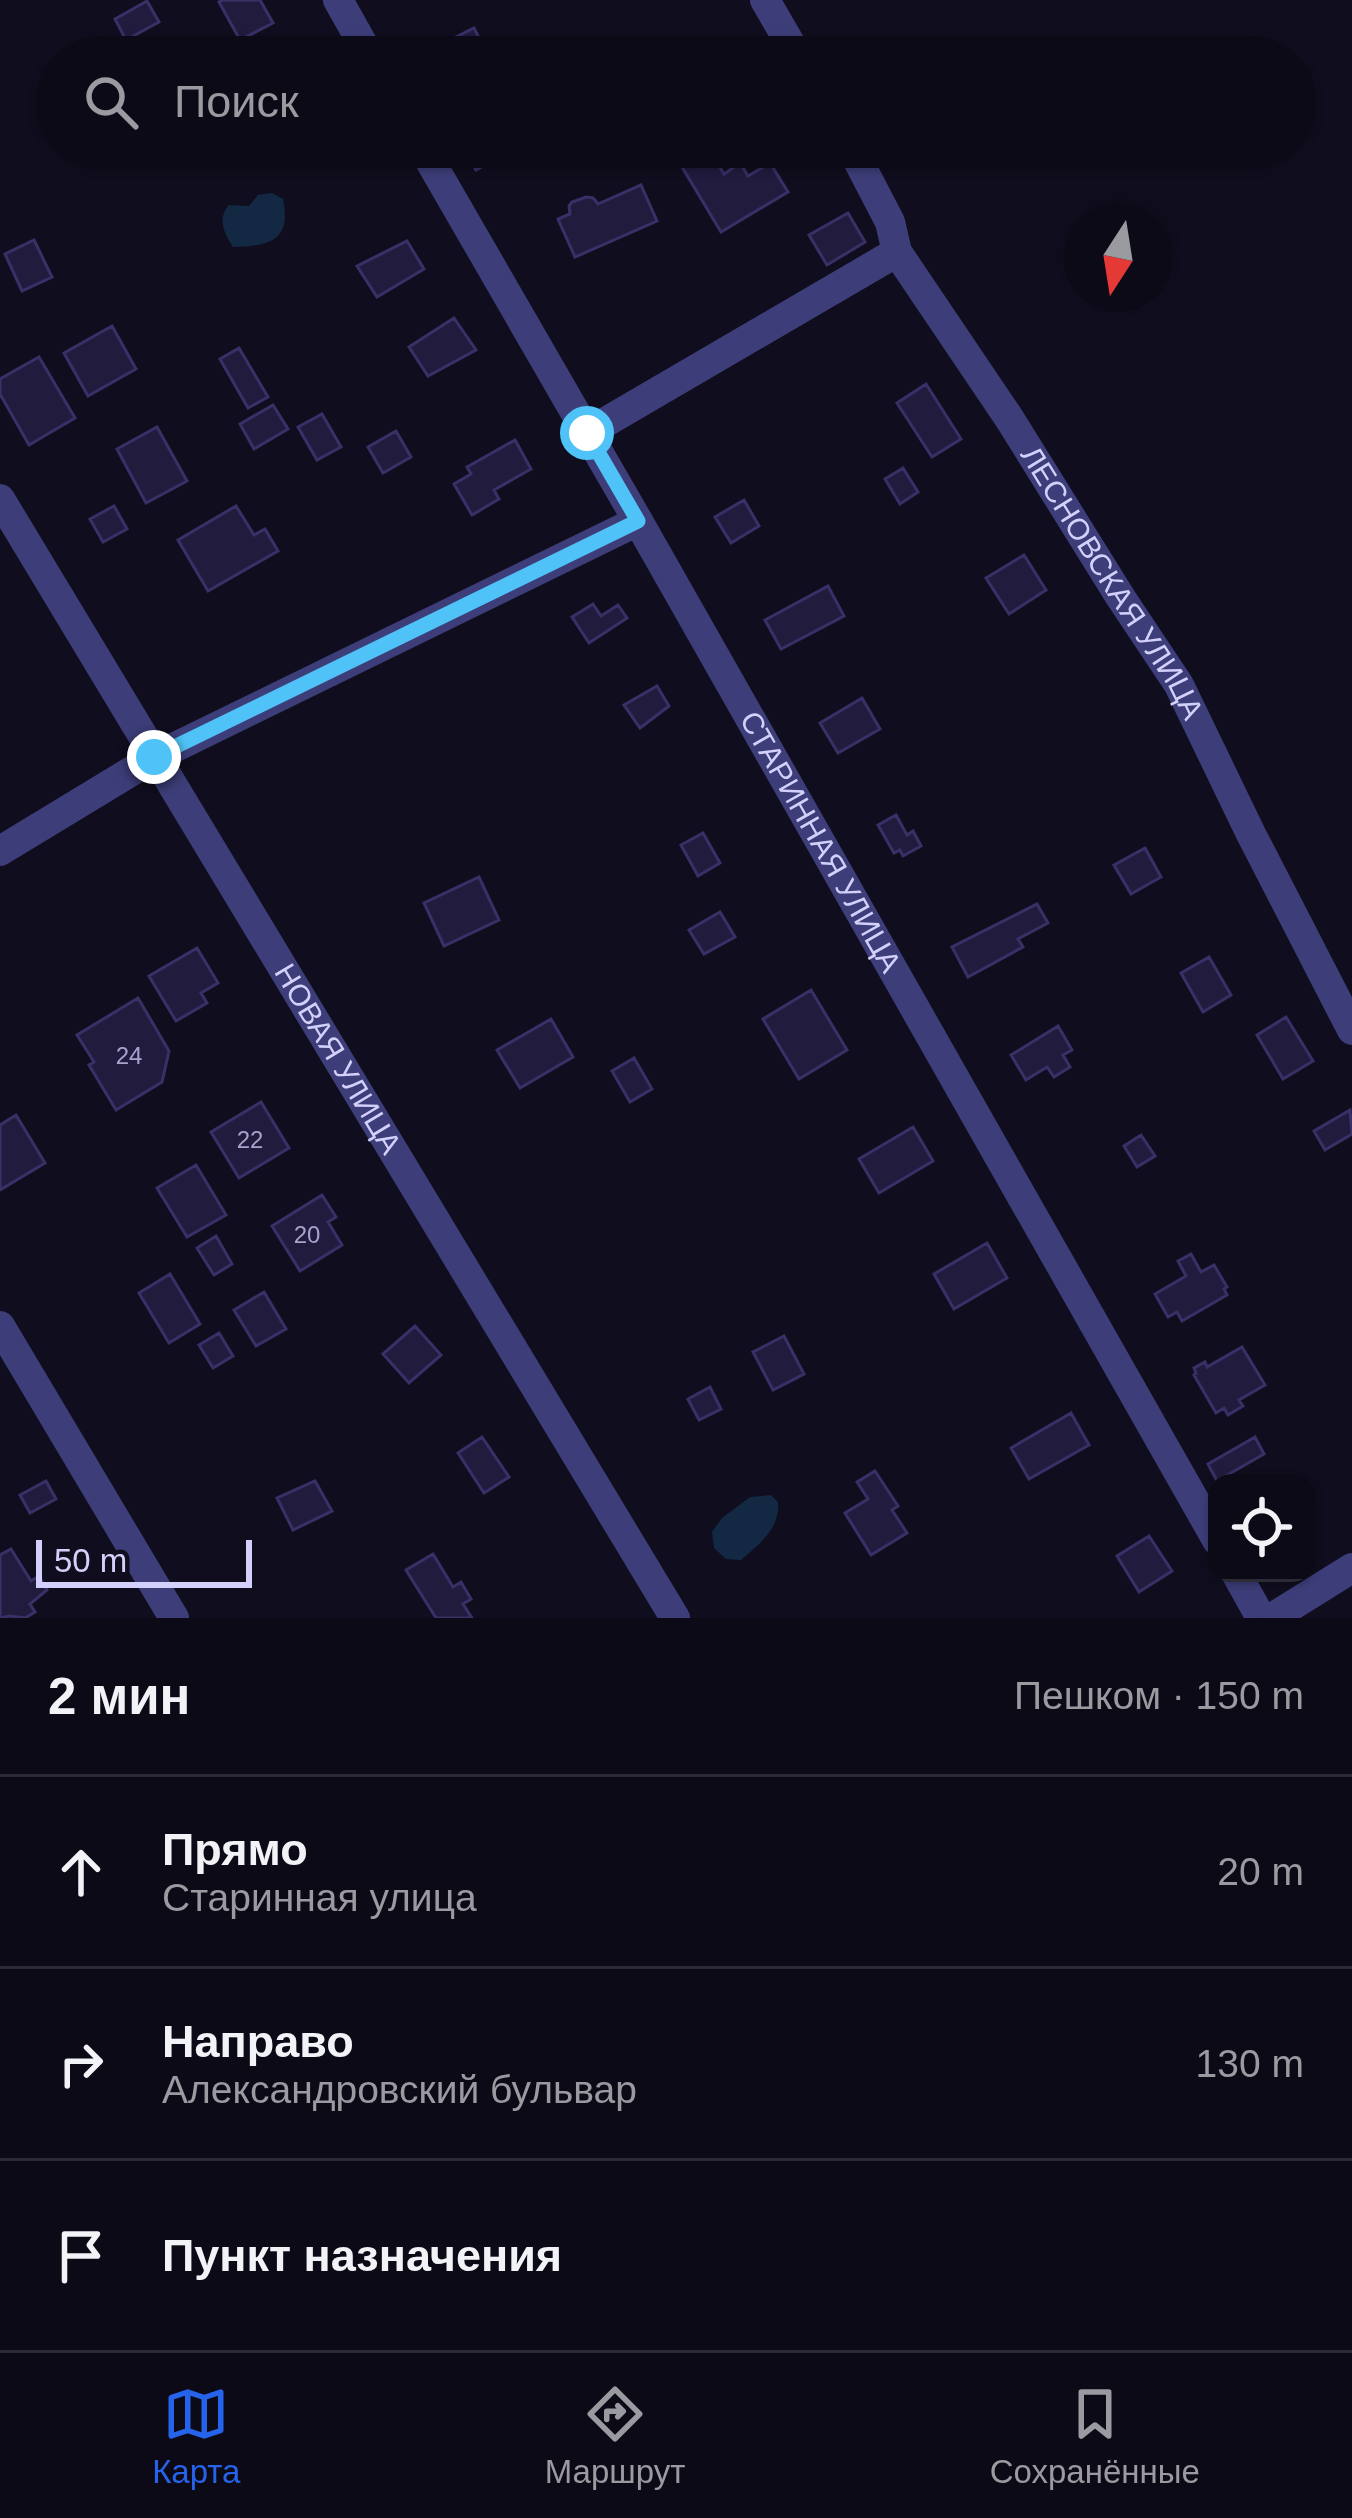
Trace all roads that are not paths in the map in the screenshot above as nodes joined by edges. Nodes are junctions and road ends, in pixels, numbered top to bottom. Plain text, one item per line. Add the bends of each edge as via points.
1 (338, 0) edge
2 (765, 0) edge
3 (358, 36) edge
4 (786, 36) edge
5 (434, 168) edge
6 (861, 168) edge
7 (897, 252) junction
8 (587, 433) junction
9 (0, 499) edge
10 (638, 521) junction
11 (154, 757) junction
12 (0, 851) edge
13 (1352, 1030) edge
14 (0, 1326) edge
15 (1208, 1524) edge
16 (1352, 1568) edge
17 (1241, 1582) edge
18 (174, 1618) edge
19 (675, 1618) edge
20 (1261, 1618) edge
21 (1272, 1618) edge

1 - 3 street
2 - 4 street
5 - 8 street, СТАРИННАЯ УЛИЦА
6 - 7 street, ЛЕСНОВСКАЯ УЛИЦА
7 - 8 street
7 - 13 street, ЛЕСНОВСКАЯ УЛИЦА via 1179,685
8 - 10 street, СТАРИННАЯ УЛИЦА
9 - 11 street, НОВАЯ УЛИЦА
10 - 11 street
10 - 15 street, СТАРИННАЯ УЛИЦА
11 - 12 street
11 - 19 street, НОВАЯ УЛИЦА
14 - 18 street
16 - 21 street
17 - 20 street

